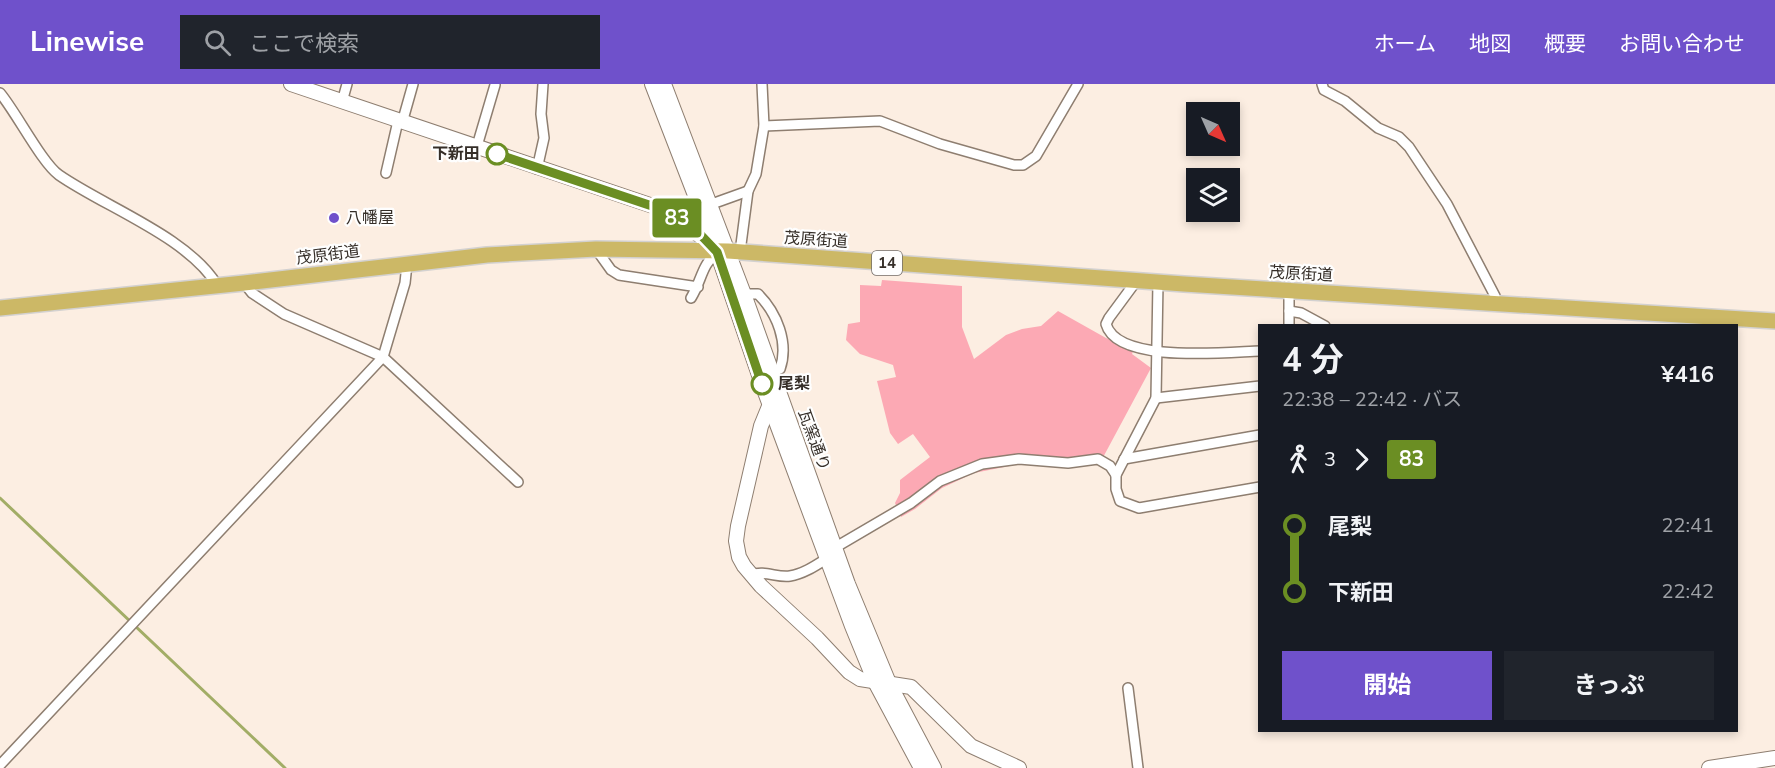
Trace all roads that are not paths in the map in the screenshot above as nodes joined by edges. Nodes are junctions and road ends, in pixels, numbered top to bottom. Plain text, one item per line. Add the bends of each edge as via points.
1 (291, 84) edge
2 (347, 84) edge
3 (413, 84) edge
4 (543, 84) edge
5 (652, 84) edge
6 (664, 84) edge
7 (762, 84) edge
8 (1078, 84) edge
9 (1322, 84) edge
10 (495, 85) edge
11 (0, 93) edge
12 (342, 102) junction
13 (400, 122) junction
14 (764, 126) junction
15 (477, 146) junction
16 (537, 169) junction
17 (386, 173) dead end
18 (748, 190) junction
19 (709, 205) junction
20 (596, 249) junction
21 (728, 252) junction
22 (406, 264) junction
23 (1137, 280) junction
24 (1158, 282) junction
25 (244, 283) junction
26 (217, 285) junction
27 (698, 287) junction
28 (1289, 291) junction
29 (744, 294) junction
30 (691, 298) dead end
31 (1494, 303) junction
32 (0, 308) edge
33 (1289, 311) junction
34 (1775, 321) edge
35 (1289, 324) edge
36 (1321, 324) edge
37 (1258, 351) edge
38 (1157, 353) junction
39 (383, 357) junction
40 (771, 372) junction
41 (1258, 386) edge
42 (1156, 398) junction
43 (770, 404) junction
44 (1258, 435) edge
45 (1125, 459) junction
46 (1116, 475) junction
47 (518, 482) dead end
48 (1258, 487) edge
49 (836, 547) junction
50 (826, 559) junction
51 (751, 575) junction
52 (875, 682) junction
53 (889, 683) junction
54 (1128, 688) dead end
55 (1775, 758) edge
56 (0, 765) edge
57 (921, 768) edge
58 (934, 768) edge
59 (1019, 768) edge
60 (1138, 768) edge
61 (1709, 768) edge

1 - 12 street
2 - 12 street
3 - 13 street
4 - 16 street via 544,138
5 - 21 street, 瓦窯通り
6 - 19 street, 瓦窯通り
7 - 14 street
8 - 14 street via 1036,156 1023,165 940,144 880,121
9 - 31 street via 1324,90 1409,147 1447,204 1495,296
10 - 15 street
11 - 26 street via 57,174 156,232 210,273
12 - 13 street
13 - 15 street
13 - 17 street
14 - 18 street via 756,174
15 - 16 street
16 - 21 street via 652,206
18 - 19 street
18 - 21 street
19 - 21 street, 瓦窯通り
20 - 21 main road, 茂原街道 / 14
20 - 22 main road, 茂原街道 / 14
20 - 27 street via 619,275
21 - 23 main road, 茂原街道 / 14
21 - 27 street via 705,263
21 - 29 street, 瓦窯通り
21 - 43 street, 瓦窯通り
22 - 25 main road, 茂原街道 / 14
22 - 39 street via 405,283
23 - 24 main road, 茂原街道 / 14
23 - 38 street via 1106,324 1108,331 1124,343
24 - 28 main road, 茂原街道 / 14
24 - 38 street
25 - 26 main road, 茂原街道 / 14
25 - 39 street via 252,293 284,314
26 - 32 main road, 茂原街道 / 14
27 - 30 street
28 - 31 main road, 茂原街道 / 14
28 - 33 street
29 - 40 street, 瓦窯通り
29 - 40 street via 758,294 779,327 783,359 780,369
31 - 34 main road, 茂原街道 / 14
33 - 35 street
33 - 36 street
37 - 38 street
38 - 42 street
39 - 47 street
39 - 56 street
40 - 49 street, 瓦窯通り
41 - 42 street
42 - 45 street
43 - 50 street, 瓦窯通り
43 - 51 street via 761,426 736,541 739,557
44 - 45 street
45 - 46 street
46 - 48 street via 1120,501 1139,508
46 - 49 street via 1098,459 1068,463 1018,459 982,464 940,481 911,503
49 - 53 street, 瓦窯通り
50 - 51 street via 790,576 759,572
50 - 52 street, 瓦窯通り
51 - 52 street via 849,672
52 - 53 street
52 - 57 street, 瓦窯通り
53 - 58 street, 瓦窯通り
53 - 59 street via 911,687 971,746
54 - 60 street
55 - 61 street

